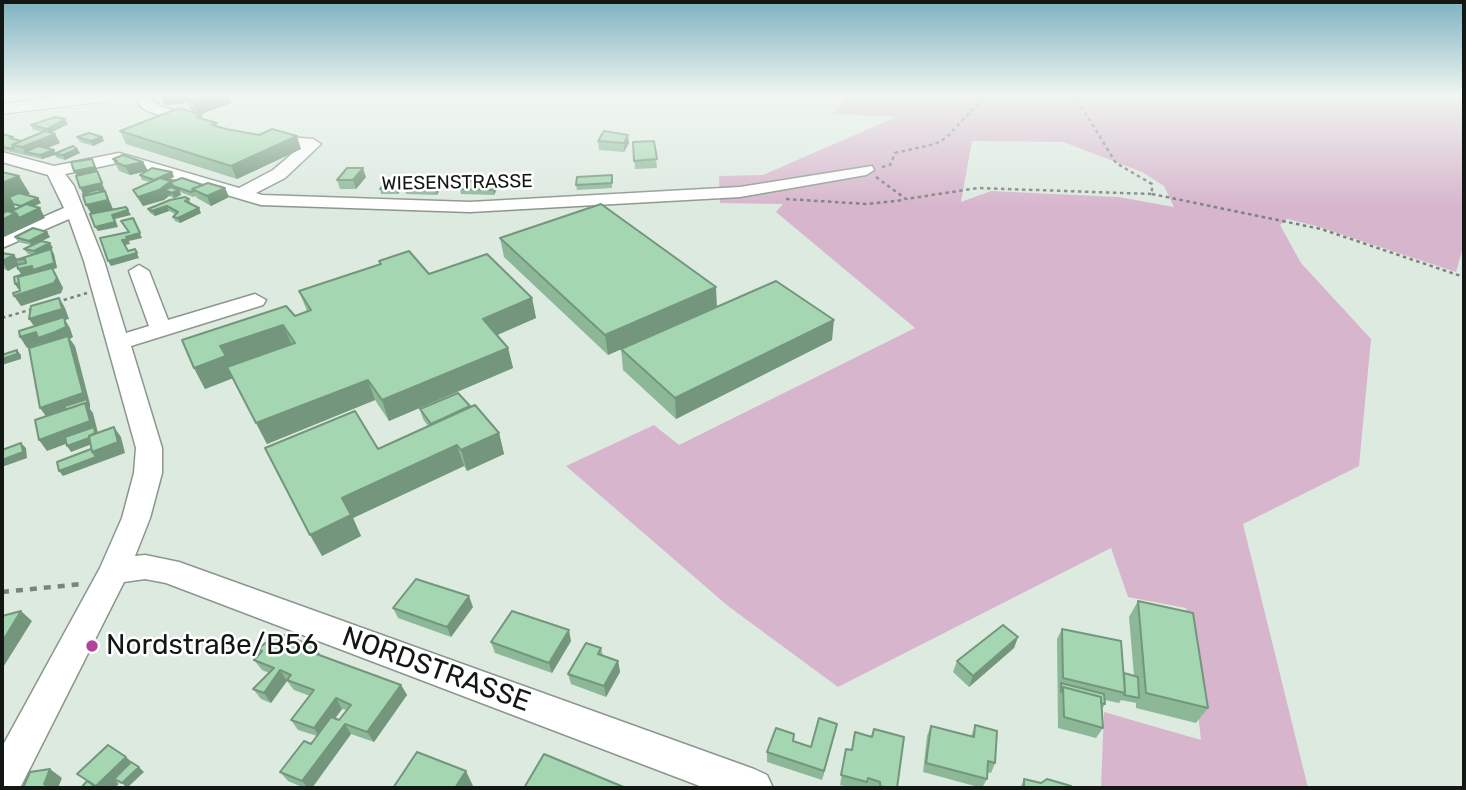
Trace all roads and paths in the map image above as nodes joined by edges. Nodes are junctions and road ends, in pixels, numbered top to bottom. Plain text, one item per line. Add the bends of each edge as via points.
1 (951, 133) edge
2 (1098, 133) edge
3 (251, 140) edge
4 (2, 157) edge
5 (46, 168) junction
6 (873, 169) junction
7 (14, 177) edge
8 (1152, 194) junction
9 (237, 195) junction
10 (776, 198) dead end
11 (906, 200) junction
12 (74, 210) junction
13 (2, 242) edge
14 (139, 271) dead end
15 (1464, 277) edge
16 (102, 288) junction
17 (255, 300) dead end
18 (52, 303) edge
19 (40, 307) edge
20 (2, 318) edge
21 (161, 330) junction
22 (118, 343) junction
23 (111, 576) junction
24 (2, 592) edge
25 (2, 783) edge
26 (754, 788) edge

1 - 6 path via 935,144 895,153 890,165
2 - 8 path via 1116,163 1152,184
3 - 9 street via 313,144 279,174
4 - 5 street
5 - 7 street
5 - 9 street, WIESENSTRASSE via 126,159
5 - 12 street via 65,186
6 - 9 street, WIESENSTRASSE via 740,192 470,207 317,204
6 - 11 path
8 - 11 path via 978,188
8 - 15 path via 1321,229
10 - 11 path via 867,204
12 - 13 street
12 - 16 street
14 - 21 street
16 - 18 path
16 - 22 street
17 - 21 street
19 - 20 path
21 - 22 street
22 - 23 street via 149,448 148,473 136,518
23 - 24 path
23 - 25 street
23 - 26 street, NORDSTRASSE via 145,567 168,571

